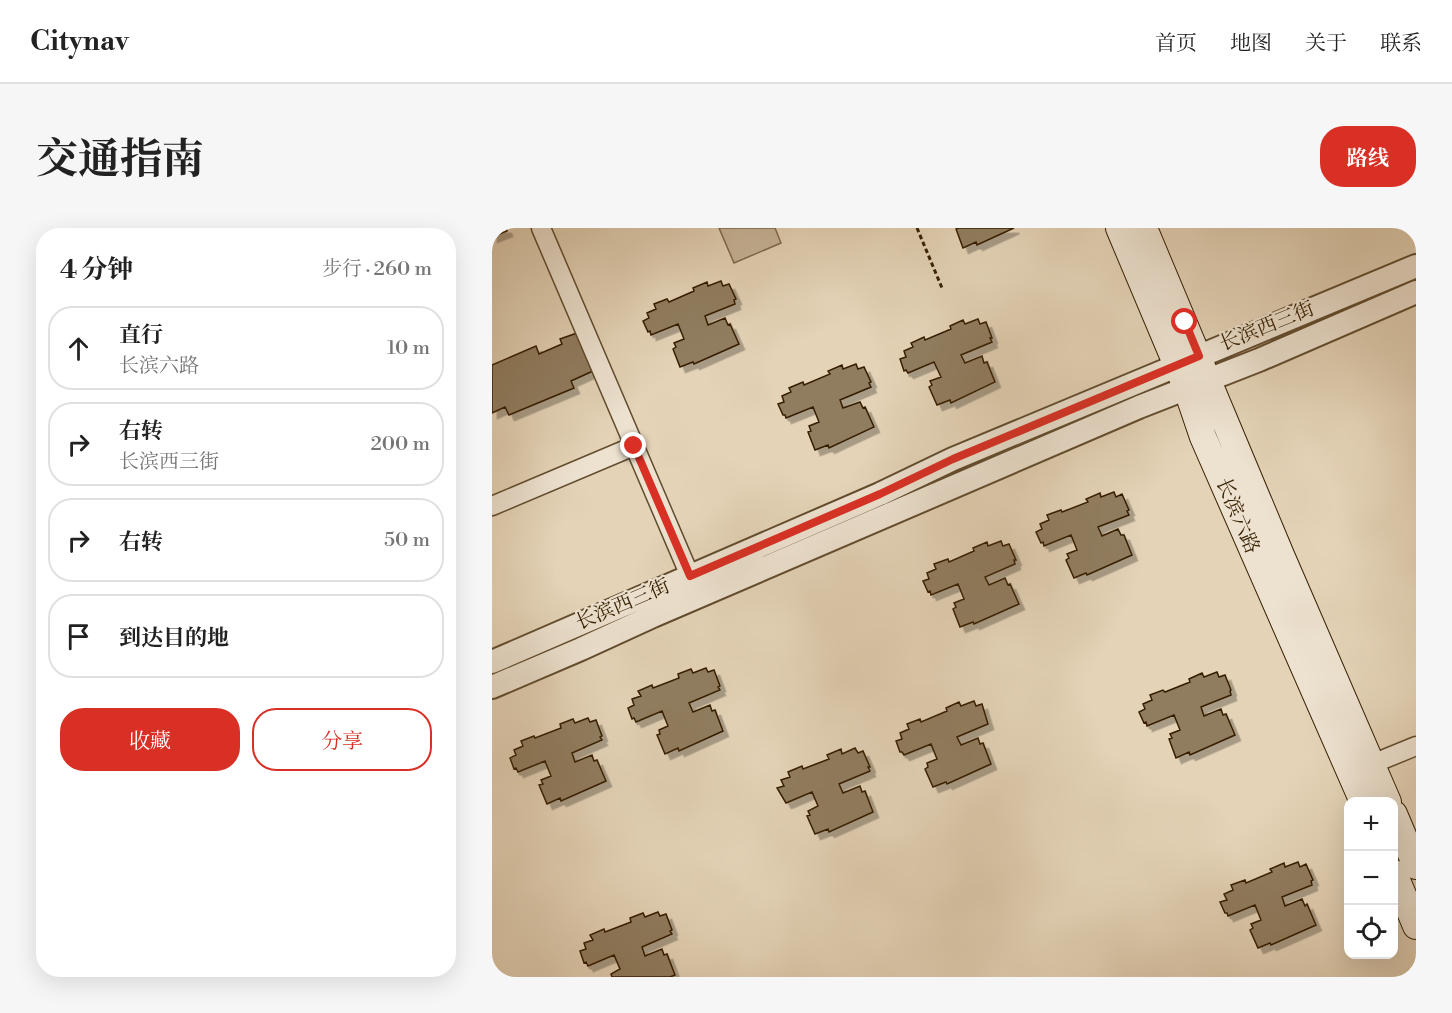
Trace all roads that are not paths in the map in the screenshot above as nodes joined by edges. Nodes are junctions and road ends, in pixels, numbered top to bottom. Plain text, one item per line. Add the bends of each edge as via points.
1 (541, 228) edge
2 (1119, 228) edge
3 (1144, 228) edge
4 (1416, 266) edge
5 (1416, 292) edge
6 (1193, 371) junction
7 (634, 446) junction
8 (492, 506) edge
9 (690, 576) junction
10 (492, 662) edge
11 (492, 687) edge
12 (1416, 746) edge
13 (1372, 764) junction
14 (1361, 797) edge
15 (1386, 797) edge
16 (1398, 823) edge
17 (1416, 866) edge
18 (1398, 883) edge
19 (1416, 926) edge

1 - 7 street
2 - 6 main road, 长滨六路
3 - 6 main road, 长滨六路
4 - 6 street, 长滨西三街
5 - 6 street, 长滨西三街 via 1259,360
6 - 9 street, 长滨西三街 via 953,459
6 - 11 street, 长滨西三街
6 - 13 main road, 长滨六路 via 1281,555
6 - 14 main road, 长滨六路 via 1203,437
7 - 8 street
7 - 9 street
9 - 10 street, 长滨西三街
12 - 13 street
13 - 15 main road, 长滨六路
16 - 17 main road
18 - 19 main road

